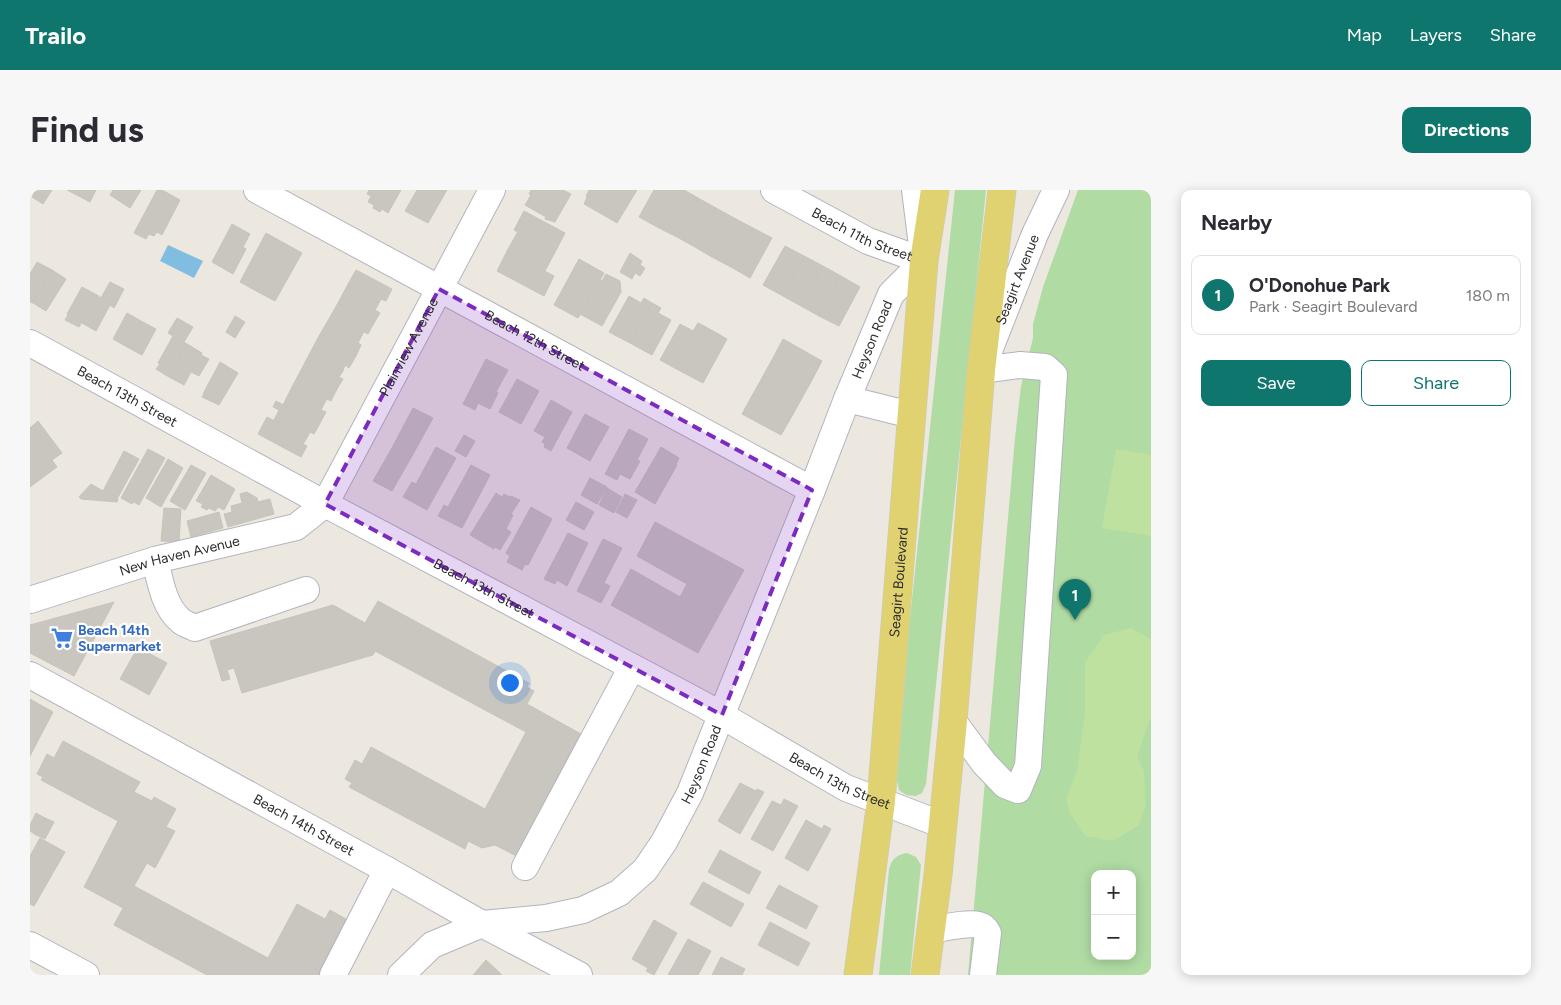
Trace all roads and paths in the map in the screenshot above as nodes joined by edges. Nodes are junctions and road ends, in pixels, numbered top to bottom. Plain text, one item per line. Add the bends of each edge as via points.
1 (257, 190) edge
2 (492, 190) edge
3 (774, 190) edge
4 (915, 190) edge
5 (935, 190) edge
6 (1002, 190) edge
7 (1056, 190) edge
8 (924, 261) junction
9 (439, 289) junction
10 (30, 342) edge
11 (981, 370) junction
12 (847, 400) junction
13 (911, 415) junction
14 (812, 490) junction
15 (325, 504) junction
16 (155, 560) junction
17 (306, 590) dead end
18 (30, 600) edge
19 (632, 667) junction
20 (30, 675) edge
21 (722, 715) junction
22 (953, 721) junction
23 (881, 801) junction
24 (943, 825) junction
25 (524, 867) dead end
26 (388, 870) junction
27 (482, 924) junction
28 (931, 930) junction
29 (30, 945) edge
30 (86, 975) edge
31 (333, 975) edge
32 (401, 975) edge
33 (579, 975) edge
34 (858, 975) edge
35 (925, 975) edge
36 (982, 975) edge

1 - 9 street, Beach 12th Street
2 - 9 street, Plainview Avenue
3 - 8 street, Beach 11th Street via 868,241
4 - 8 street
5 - 8 main road, Seagirt Boulevard
6 - 11 main road
7 - 11 street, Seagirt Avenue
8 - 12 street, Heyson Road via 892,294
8 - 13 main road, Seagirt Boulevard
9 - 14 street, Beach 12th Street
9 - 15 street, Plainview Avenue
10 - 15 street, Beach 13th Street
11 - 22 main road
11 - 22 street via 1020,364 1045,368 1054,375 1028,766 1018,790 1005,785 984,763
12 - 13 street
12 - 14 street, Heyson Road
13 - 23 main road, Seagirt Boulevard
14 - 21 street, Heyson Road
15 - 16 street, New Haven Avenue via 296,527
15 - 19 street, Beach 13th Street
16 - 17 street via 170,609 195,628
16 - 18 street, New Haven Avenue
19 - 21 street, Beach 13th Street
19 - 25 street
20 - 26 street, Beach 14th Street
21 - 23 street, Beach 13th Street via 828,779
21 - 27 street, Heyson Road via 690,793 664,842 645,870 619,893 583,910 546,918
22 - 24 main road
23 - 24 street, Beach 13th Street
23 - 34 main road, Seagirt Boulevard
24 - 28 main road
26 - 27 street, Beach 14th Street
26 - 31 street
27 - 32 street, Heyson Road via 432,945
27 - 33 street, Beach 14th Street
28 - 35 main road
28 - 36 street via 966,925 979,925 985,929 988,933
29 - 30 street

